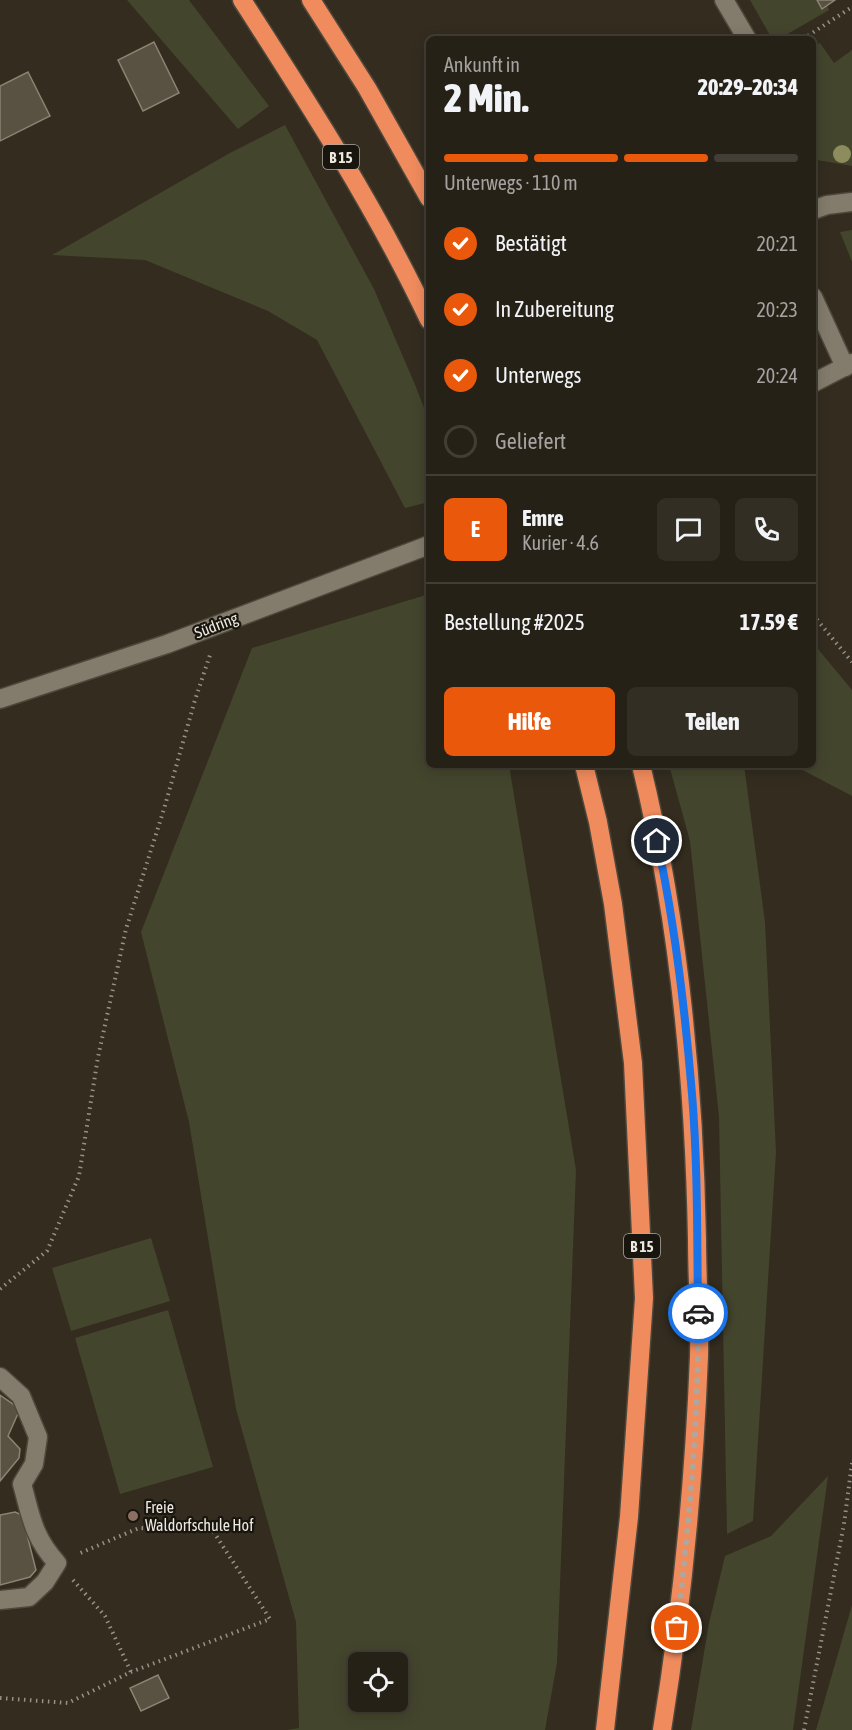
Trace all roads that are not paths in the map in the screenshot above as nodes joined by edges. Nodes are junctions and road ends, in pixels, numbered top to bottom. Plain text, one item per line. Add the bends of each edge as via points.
1 (242, 0) edge
2 (311, 0) edge
3 (724, 0) edge
4 (745, 36) edge
5 (426, 193) edge
6 (852, 202) edge
7 (816, 209) edge
8 (816, 306) edge
9 (426, 314) edge
10 (849, 365) edge
11 (816, 382) edge
12 (426, 546) edge
13 (0, 699) edge
14 (585, 768) edge
15 (642, 768) edge
16 (0, 1377) edge
17 (0, 1600) edge
18 (605, 1730) edge
19 (662, 1730) edge

1 - 9 highway, B 15 via 319,118
2 - 5 highway via 368,88
3 - 4 street
6 - 7 street
8 - 10 street
10 - 11 street
12 - 13 street, Südring via 167,644
14 - 18 highway, B 15 via 613,904 633,1063 644,1298 629,1517
15 - 19 highway via 678,964 696,1168 699,1354 681,1588
16 - 17 street via 21,1396 38,1437 34,1464 22,1484 35,1530 44,1549 57,1563 45,1582 28,1597

